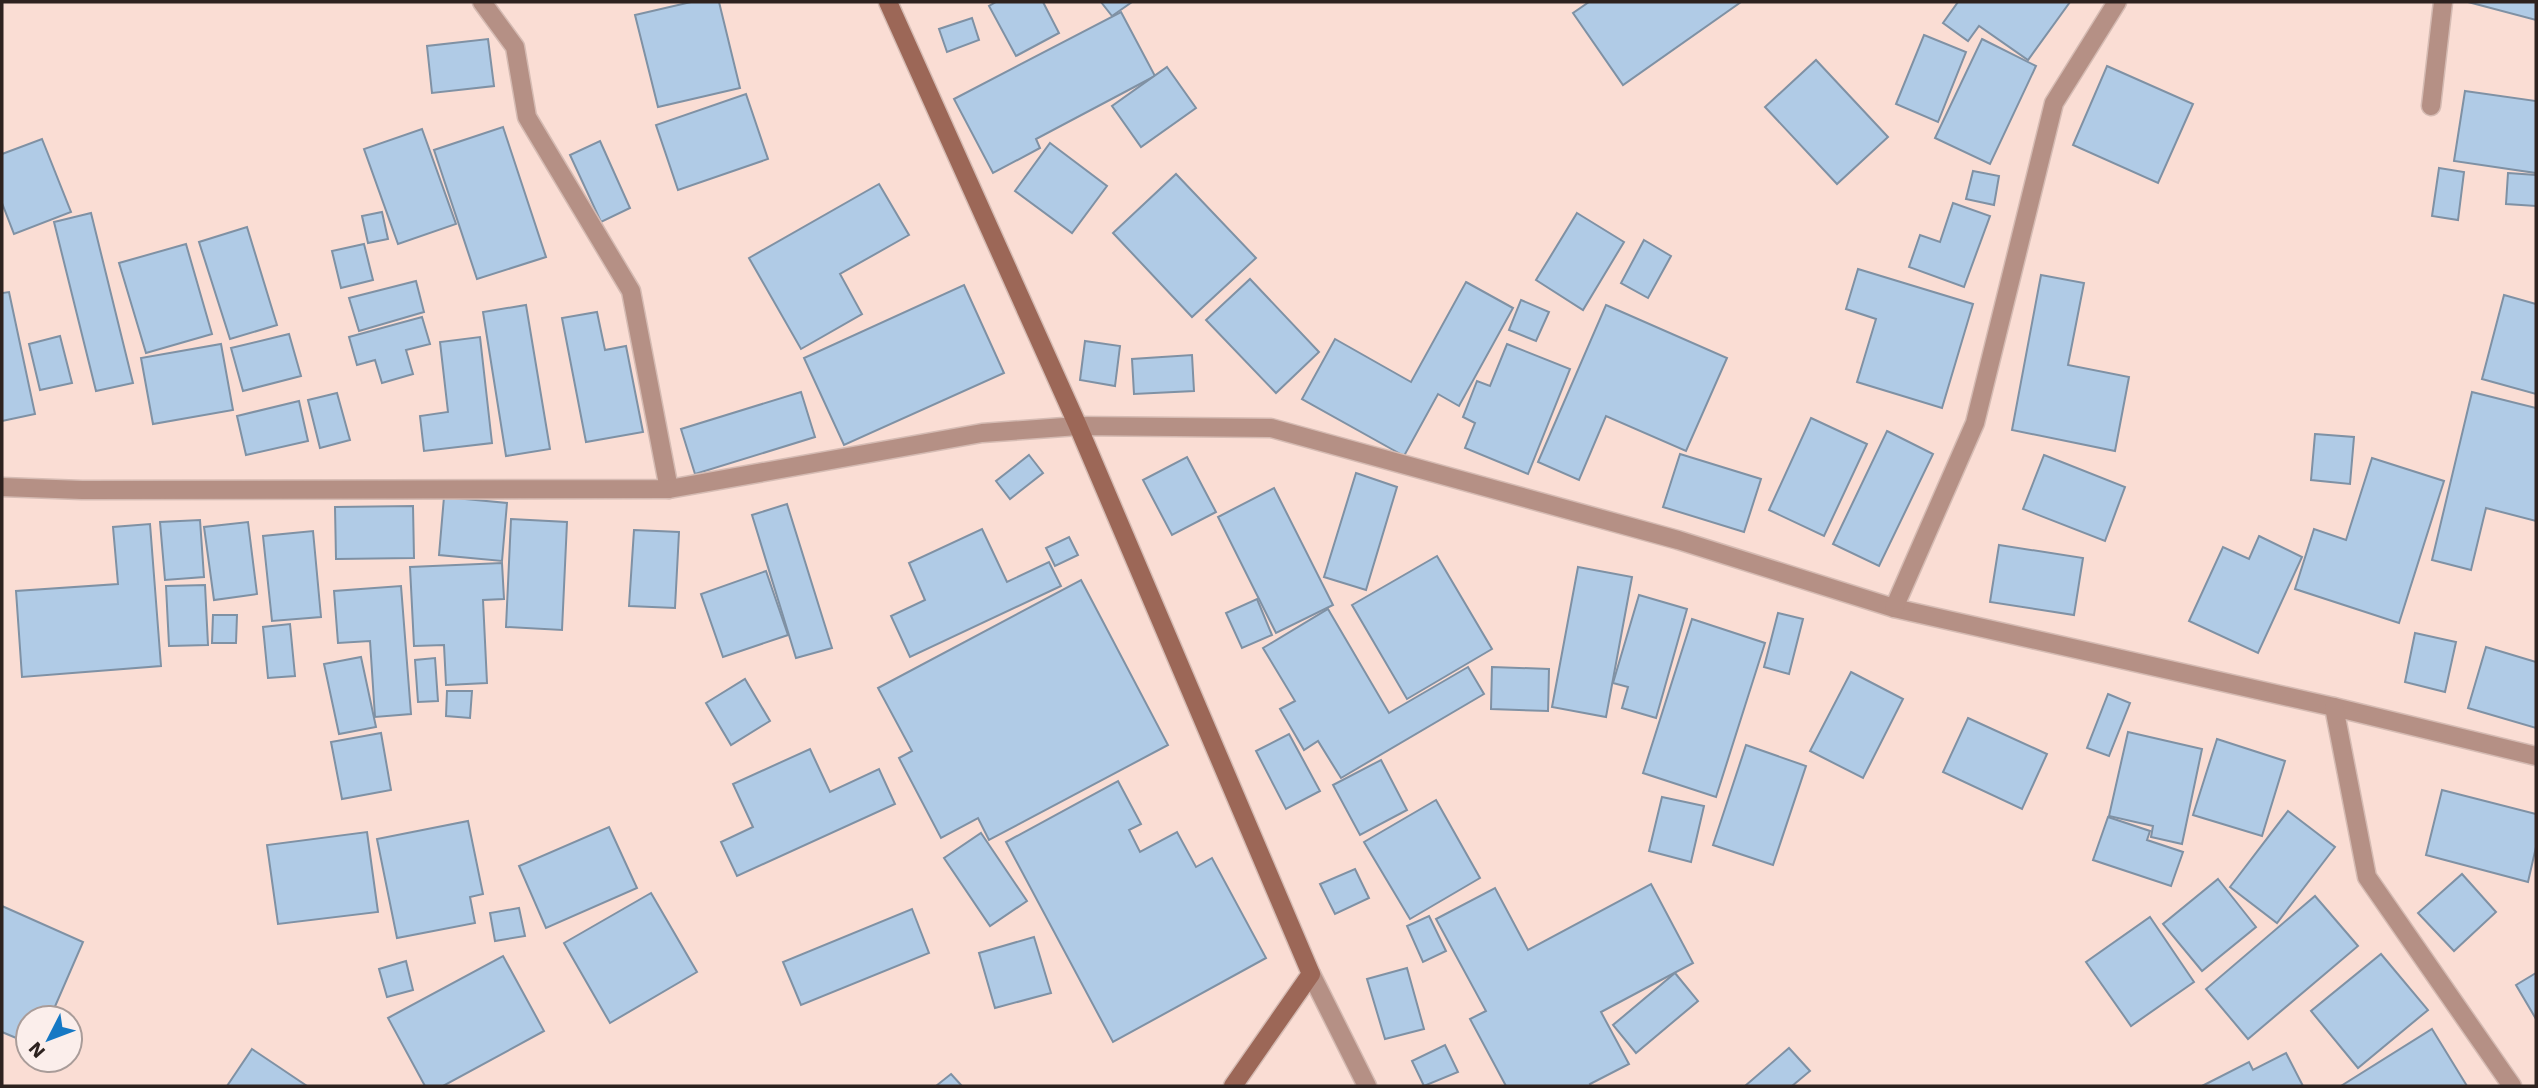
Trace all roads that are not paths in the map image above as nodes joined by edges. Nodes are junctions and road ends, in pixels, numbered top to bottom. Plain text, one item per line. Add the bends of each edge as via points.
1 (482, 2) edge
2 (888, 2) edge
3 (2117, 2) edge
4 (2443, 2) edge
5 (2431, 106) dead end
6 (1078, 426) junction
7 (2, 487) edge
8 (669, 489) junction
9 (1894, 608) junction
10 (2334, 707) junction
11 (2536, 756) edge
12 (1311, 974) junction
13 (1233, 1086) edge
14 (1367, 1086) edge
15 (2512, 1086) edge

1 - 8 street via 515,47 527,117 631,291
2 - 6 street
3 - 9 street via 2054,103 1975,423
4 - 5 street
6 - 8 street via 982,433
6 - 9 street via 1271,428 1678,540
6 - 12 street
7 - 8 street
9 - 10 street
10 - 11 street
10 - 15 street via 2367,877
12 - 13 street
12 - 14 street

